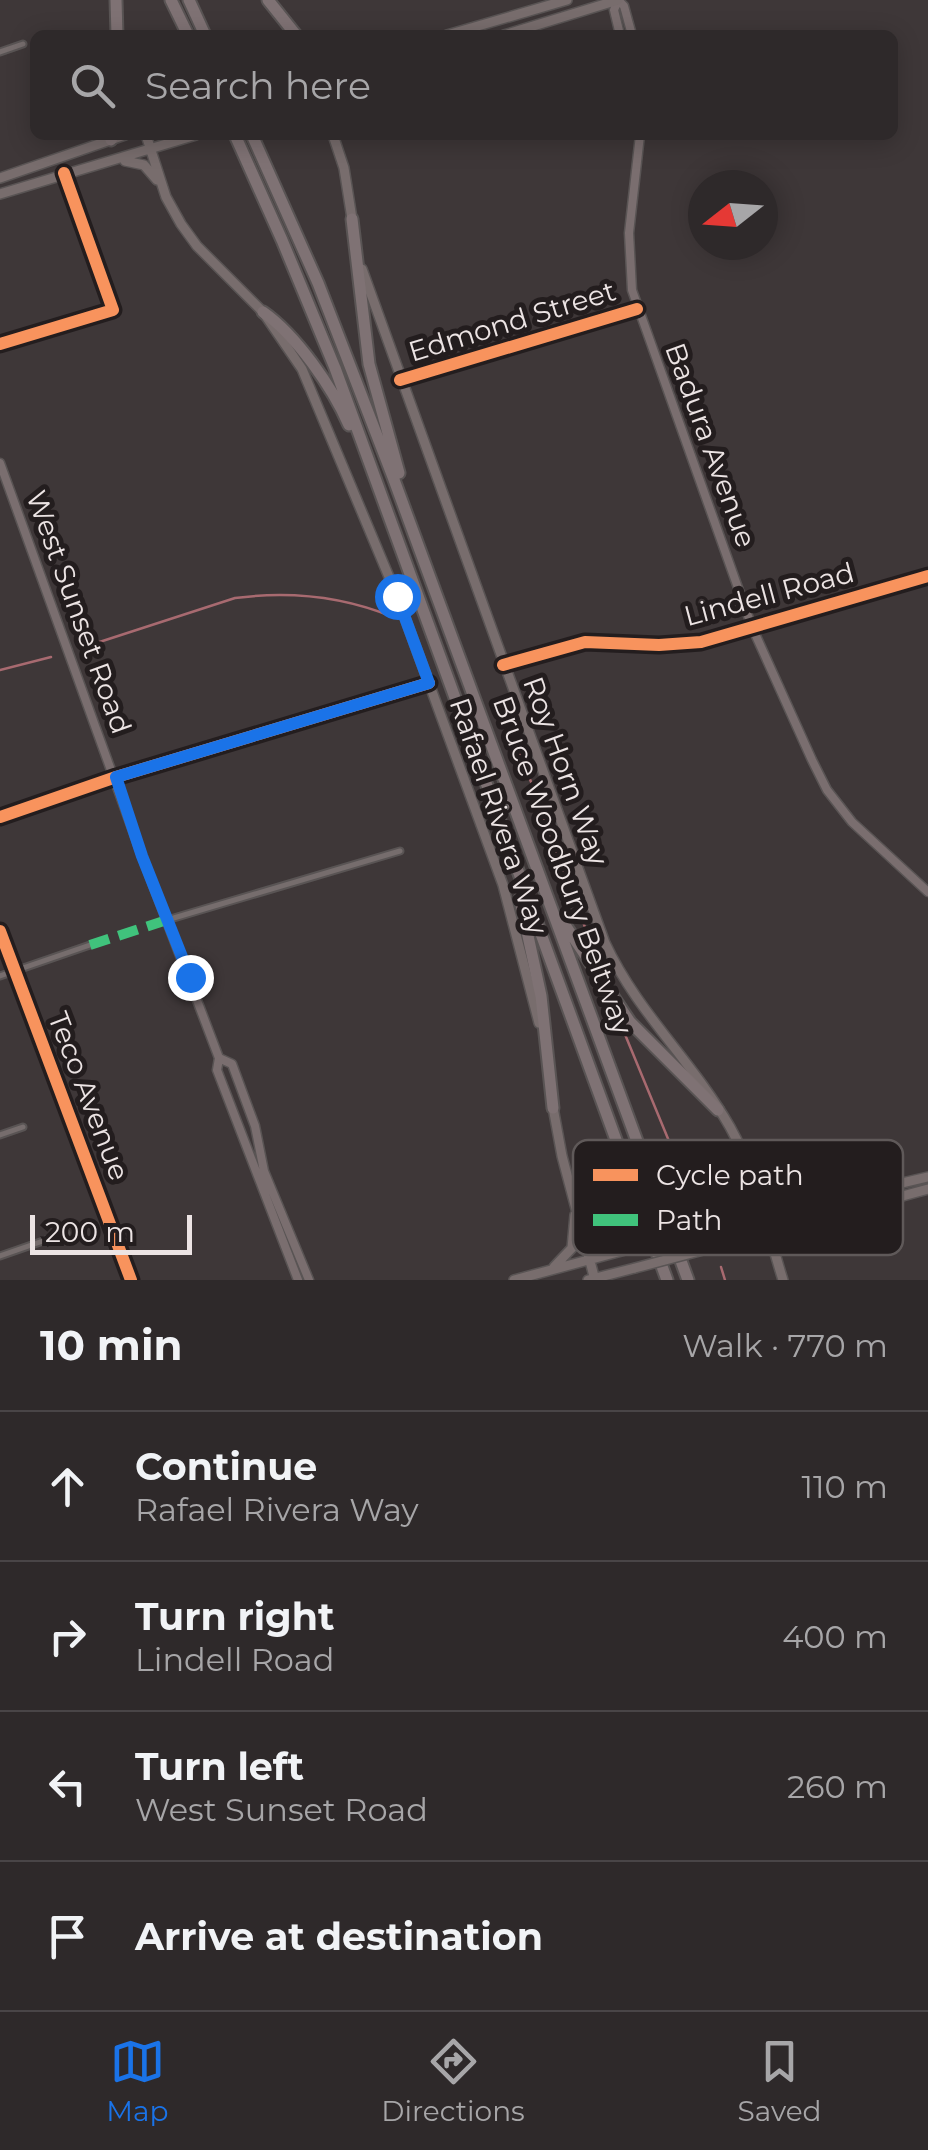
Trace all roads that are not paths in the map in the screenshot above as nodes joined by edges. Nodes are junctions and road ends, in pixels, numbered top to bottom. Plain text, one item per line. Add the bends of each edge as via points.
1 (116, 0) edge
2 (172, 0) edge
3 (189, 0) edge
4 (268, 0) edge
5 (567, 0) edge
6 (618, 0) edge
7 (118, 30) edge
8 (186, 30) edge
9 (203, 30) edge
10 (292, 30) edge
11 (464, 30) edge
12 (520, 30) edge
13 (619, 30) edge
14 (631, 30) edge
15 (23, 44) dead end
16 (0, 52) edge
17 (104, 140) edge
18 (148, 140) edge
19 (181, 140) edge
20 (236, 140) edge
21 (254, 140) edge
22 (337, 140) edge
23 (639, 140) edge
24 (151, 150) junction
25 (108, 162) junction
26 (64, 173) junction
27 (0, 178) edge
28 (0, 194) edge
29 (166, 197) junction
30 (352, 219) junction
31 (638, 309) junction
32 (263, 312) junction
33 (0, 344) edge
34 (400, 380) junction
35 (0, 464) edge
36 (371, 469) junction
37 (420, 549) junction
38 (928, 576) edge
39 (752, 627) junction
40 (504, 666) junction
41 (429, 683) junction
42 (116, 777) junction
43 (490, 794) junction
44 (0, 817) edge
45 (400, 852) dead end
46 (928, 892) edge
47 (554, 910) junction
48 (166, 920) junction
49 (0, 930) edge
50 (90, 945) dead end
51 (16, 971) junction
52 (0, 976) edge
53 (219, 1058) junction
54 (553, 1108) junction
55 (718, 1110) junction
56 (24, 1127) dead end
57 (0, 1136) edge
58 (615, 1140) edge
59 (637, 1140) edge
60 (736, 1140) edge
61 (928, 1177) edge
62 (903, 1183) edge
63 (928, 1189) edge
64 (903, 1196) edge
65 (573, 1197) edge
66 (66, 1233) dead end
67 (573, 1238) edge
68 (589, 1255) edge
69 (606, 1255) edge
70 (657, 1255) edge
71 (679, 1255) edge
72 (685, 1255) edge
73 (775, 1255) edge
74 (0, 1256) edge
75 (590, 1259) junction
76 (549, 1270) junction
77 (593, 1279) edge
78 (131, 1280) edge
79 (298, 1280) edge
80 (309, 1280) edge
81 (514, 1280) edge
82 (666, 1280) edge
83 (688, 1280) edge
84 (783, 1280) edge

1 - 7 highway
2 - 8 highway
3 - 9 highway
4 - 10 highway
5 - 11 main road
6 - 12 main road
6 - 13 main road
6 - 14 main road
15 - 16 street
17 - 27 main road
18 - 24 main road, Rafael Rivera Way
19 - 24 main road
20 - 36 highway, Bruce Woodbury Beltway
21 - 37 highway, Bruce Woodbury Beltway via 312,268
22 - 30 main road, Roy Horn Way
23 - 31 main road, Badura Avenue via 628,246
24 - 25 main road
24 - 29 main road, Rafael Rivera Way
25 - 26 main road
25 - 29 main road via 144,165
26 - 28 main road
26 - 33 street via 113,310
29 - 32 main road, Rafael Rivera Way via 197,246
30 - 34 main road, Roy Horn Way
30 - 37 highway via 369,364
31 - 34 street, Edmond Street
31 - 39 main road, Badura Avenue
32 - 36 highway via 302,351
32 - 41 main road, Rafael Rivera Way via 302,368
34 - 40 main road, Roy Horn Way
35 - 42 main road, West Sunset Road
36 - 43 highway, Bruce Woodbury Beltway
37 - 47 highway, Bruce Woodbury Beltway
38 - 39 street, Lindell Road
39 - 40 street, Lindell Road via 701,642 585,642
39 - 46 main road, Badura Avenue via 828,790 852,822
40 - 55 main road, Roy Horn Way via 617,968
41 - 42 street
41 - 54 main road, Rafael Rivera Way via 523,952
42 - 44 street
42 - 48 main road, West Sunset Road
43 - 54 highway via 533,947
43 - 58 highway, Bruce Woodbury Beltway
45 - 48 street
47 - 55 highway via 630,1022
47 - 59 highway, Bruce Woodbury Beltway
48 - 53 main road, West Sunset Road
49 - 51 street, Teco Avenue
50 - 51 street
51 - 52 street
51 - 78 street, Teco Avenue
53 - 79 main road, West Sunset Road via 217,1070
53 - 80 main road, West Sunset Road via 232,1064 264,1170
54 - 65 main road, Rafael Rivera Way
55 - 60 main road, Roy Horn Way
56 - 57 street
61 - 62 main road
63 - 64 main road
66 - 74 street
67 - 76 main road via 572,1248
68 - 75 main road, Rafael Rivera Way
69 - 75 main road, bridge
70 - 82 highway, Bruce Woodbury Beltway
71 - 83 highway, Bruce Woodbury Beltway
72 - 77 main road, bridge
73 - 84 main road, Roy Horn Way
75 - 76 main road
75 - 77 main road, Rafael Rivera Way
76 - 81 main road

